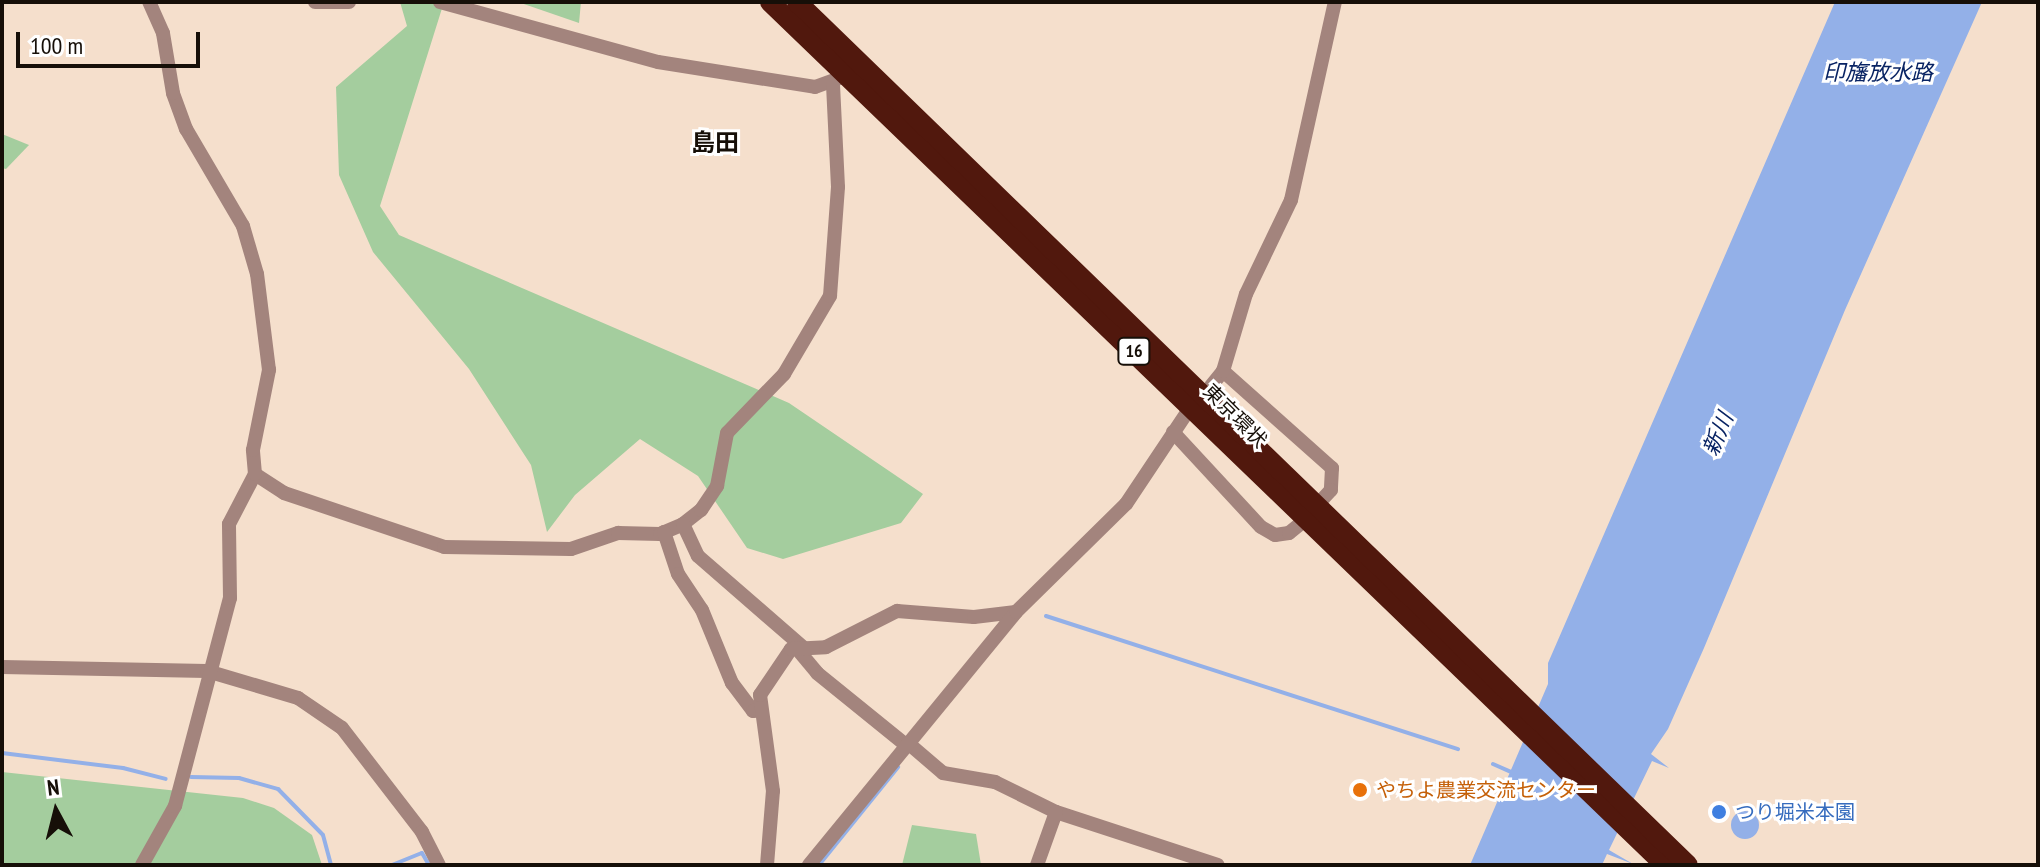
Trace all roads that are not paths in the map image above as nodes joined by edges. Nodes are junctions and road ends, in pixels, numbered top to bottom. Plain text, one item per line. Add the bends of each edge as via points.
1 (149, 2) edge
2 (315, 2) edge
3 (349, 2) edge
4 (440, 2) edge
5 (770, 2) edge
6 (797, 2) edge
7 (1335, 2) edge
8 (830, 46) junction
9 (840, 78) junction
10 (974, 184) junction
11 (1223, 371) junction
12 (1211, 386) dead end
13 (1186, 414) dead end
14 (1173, 432) junction
15 (255, 474) junction
16 (1320, 502) junction
17 (1305, 520) junction
18 (683, 524) junction
19 (664, 532) junction
20 (1016, 612) junction
21 (802, 650) junction
22 (2, 667) edge
23 (207, 671) junction
24 (1500, 693) junction
25 (760, 710) junction
26 (907, 744) junction
27 (1056, 812) junction
28 (1667, 859) edge
29 (142, 865) edge
30 (439, 865) edge
31 (767, 865) edge
32 (809, 865) edge
33 (1037, 865) edge
34 (1218, 865) edge
35 (1688, 865) edge

1 - 15 street via 163,33 173,93 186,129 239,217 257,274 269,370 253,450
2 - 3 street
4 - 9 street via 658,62 804,86
5 - 8 highway, 東京環状 / 16
6 - 8 highway, 東京環状 / 16
7 - 11 street via 1291,200 1246,294
8 - 9 highway, 東京環状 / 16
8 - 10 highway, 東京環状 / 16
9 - 10 highway, 東京環状 / 16
9 - 18 street via 830,296 784,374 727,433 717,486 701,510
10 - 16 highway, 東京環状 / 16
10 - 17 highway, 東京環状 / 16
11 - 12 street
11 - 16 street via 1332,468 1331,490
13 - 14 street
14 - 17 street via 1261,527 1275,535 1289,533
14 - 20 street via 1126,504
15 - 19 street via 284,493 444,547 571,549 618,533
15 - 23 street via 229,524 230,598
16 - 24 highway, 東京環状 / 16
17 - 24 highway, 東京環状 / 16
18 - 19 street
18 - 21 street via 698,556
19 - 25 street via 678,574 702,610 732,683 753,711
20 - 21 street via 974,617 897,611 826,647
20 - 26 street
21 - 25 street via 791,649 766,684
21 - 26 street via 817,673
22 - 23 street
23 - 29 street via 175,806
23 - 30 street via 298,698 331,719 422,832
24 - 28 highway, 東京環状 / 16
25 - 31 street via 773,791
26 - 27 street via 943,773 995,782
26 - 32 street
27 - 33 street
27 - 34 street
28 - 35 highway, 東京環状 / 16

